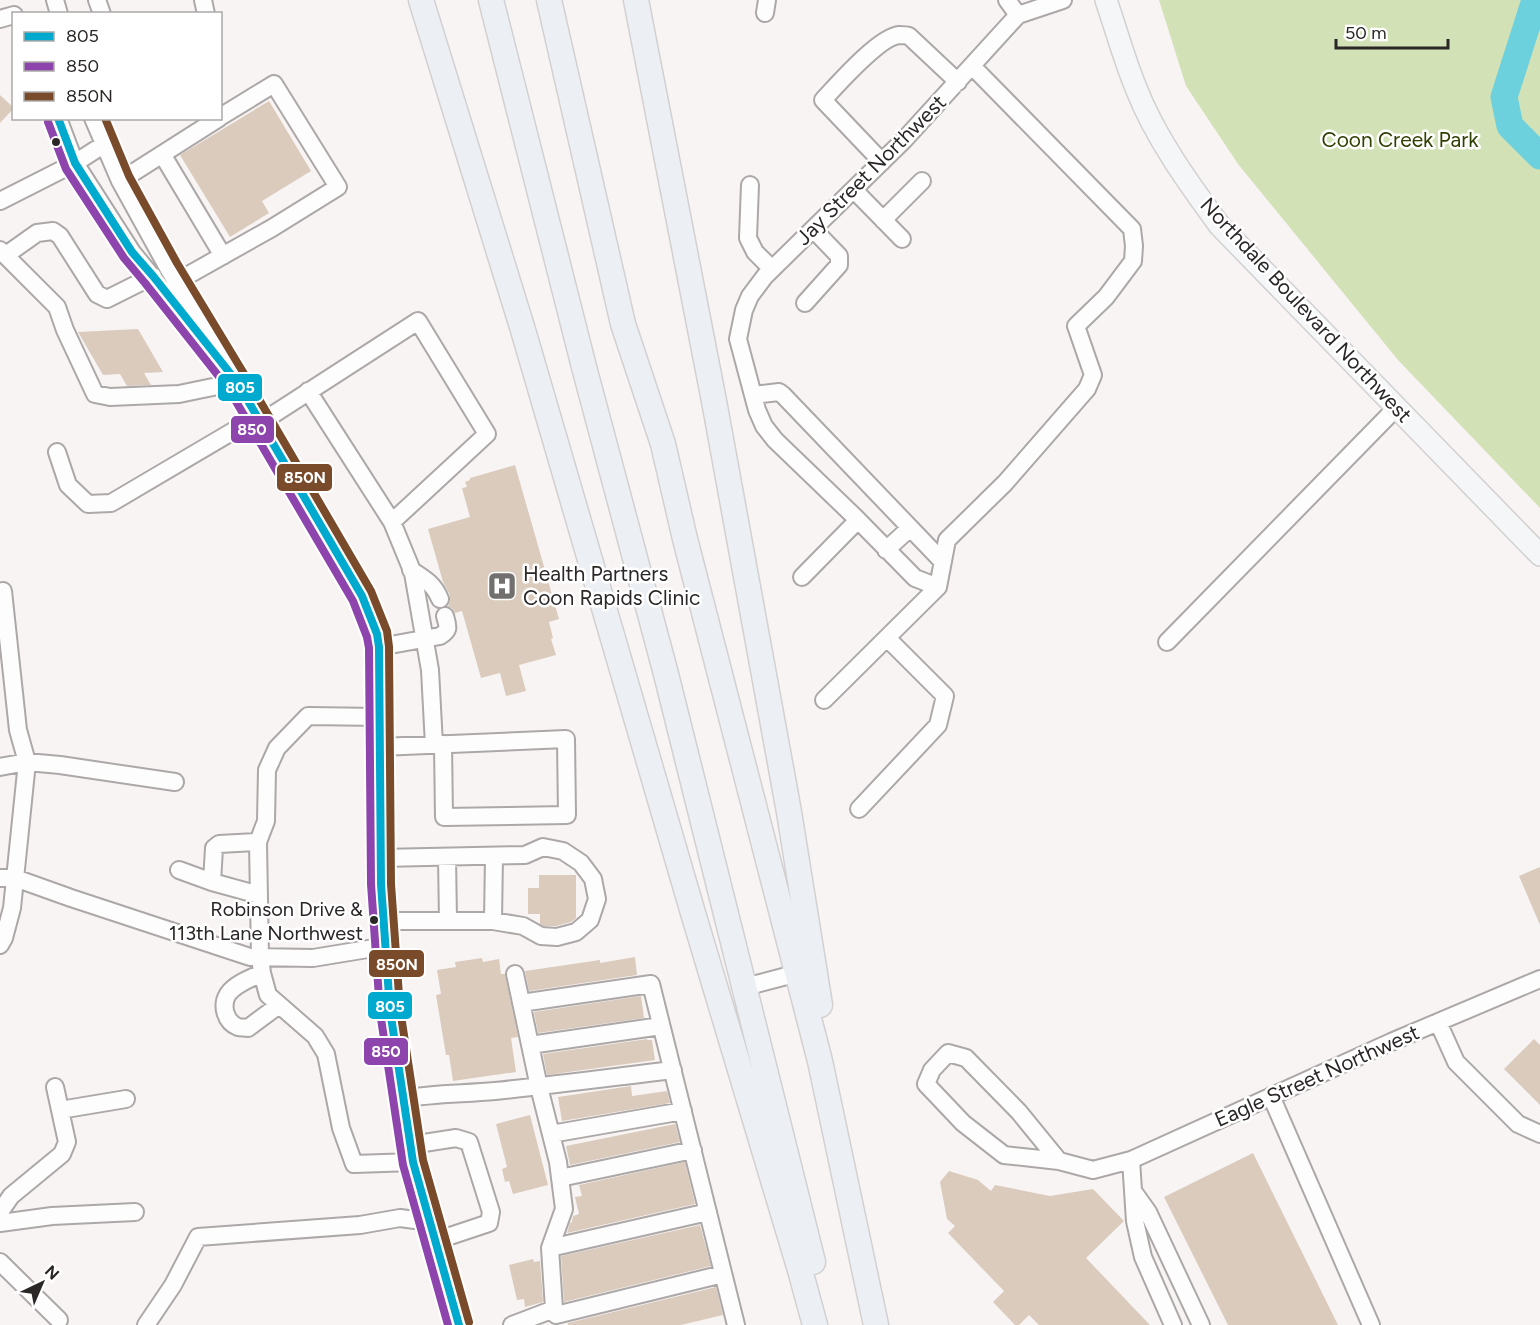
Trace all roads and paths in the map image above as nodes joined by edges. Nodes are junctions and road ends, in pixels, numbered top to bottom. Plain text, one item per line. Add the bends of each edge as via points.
1 (421, 0) edge
2 (491, 0) edge
3 (549, 0) edge
4 (636, 0) edge
5 (1007, 0) edge
6 (1063, 0) edge
7 (1106, 0) edge
8 (1018, 15) junction
9 (972, 66) junction
10 (958, 82) junction
11 (222, 117) edge
12 (59, 120) edge
13 (94, 120) edge
14 (217, 120) edge
15 (104, 146) junction
16 (162, 154) junction
17 (882, 162) junction
18 (75, 163) junction
19 (922, 180) dead end
20 (120, 181) junction
21 (750, 185) dead end
22 (854, 190) junction
23 (0, 201) edge
24 (883, 220) junction
25 (813, 229) junction
26 (902, 239) dead end
27 (3, 252) edge
28 (223, 256) junction
29 (772, 269) junction
30 (153, 276) junction
31 (177, 282) junction
32 (806, 303) dead end
33 (237, 382) junction
34 (751, 387) junction
35 (309, 391) junction
36 (1397, 407) junction
37 (258, 420) junction
38 (57, 452) dead end
39 (858, 520) junction
40 (392, 522) junction
41 (910, 528) junction
42 (886, 550) junction
43 (1540, 555) edge
44 (943, 562) junction
45 (411, 570) junction
46 (802, 577) dead end
47 (938, 587) junction
48 (3, 591) dead end
49 (440, 600) dead end
50 (445, 616) dead end
51 (887, 638) junction
52 (425, 639) junction
53 (1167, 642) dead end
54 (379, 647) junction
55 (824, 700) dead end
56 (380, 717) junction
57 (439, 745) junction
58 (380, 747) junction
59 (27, 762) junction
60 (0, 767) edge
61 (175, 782) dead end
62 (859, 809) dead end
63 (258, 842) junction
64 (494, 856) junction
65 (447, 857) junction
66 (381, 858) junction
67 (179, 870) dead end
68 (8, 878) edge
69 (212, 882) junction
70 (259, 895) junction
71 (384, 921) junction
72 (448, 921) junction
73 (493, 921) junction
74 (0, 945) edge
75 (386, 946) junction
76 (261, 965) junction
77 (798, 973) junction
78 (515, 974) dead end
79 (1540, 979) edge
80 (745, 987) junction
81 (521, 1003) junction
82 (279, 1005) junction
83 (1438, 1022) junction
84 (662, 1026) junction
85 (530, 1045) junction
86 (673, 1070) junction
87 (55, 1087) dead end
88 (539, 1087) junction
89 (1271, 1096) junction
90 (126, 1099) dead end
91 (403, 1099) junction
92 (60, 1110) junction
93 (683, 1111) junction
94 (551, 1134) junction
95 (1540, 1134) edge
96 (693, 1150) junction
97 (412, 1154) junction
98 (1131, 1160) junction
99 (1059, 1161) junction
100 (560, 1178) junction
101 (1133, 1191) junction
102 (0, 1212) edge
103 (135, 1212) dead end
104 (708, 1212) junction
105 (430, 1222) junction
106 (0, 1223) edge
107 (856, 1229) junction
108 (435, 1241) junction
109 (550, 1248) junction
110 (0, 1262) edge
111 (723, 1274) junction
112 (556, 1316) edge
113 (59, 1320) dead end
114 (147, 1325) edge
115 (459, 1325) edge
116 (512, 1325) edge
117 (736, 1325) edge
118 (815, 1325) edge
119 (827, 1325) edge
120 (876, 1325) edge
121 (1173, 1325) edge
122 (1201, 1325) edge
123 (1371, 1325) edge

1 - 118 highway via 526,341
2 - 80 highway
3 - 77 highway via 623,324 663,444
4 - 107 highway via 785,788
5 - 8 street
6 - 8 street, Jay Street Northwest
7 - 36 main road, Northdale Boulevard Northwest via 1136,89 1188,183 1220,226
8 - 9 street, Jay Street Northwest
9 - 10 street, Jay Street Northwest
9 - 44 street via 1132,229 1134,246 1133,261 1106,297 1076,326 1093,375 1087,389 1005,483 947,540
10 - 17 street, Jay Street Northwest
10 - 17 street via 909,36 898,35 882,43 852,69 823,100
11 - 28 street via 274,84 338,187
12 - 18 street
13 - 15 street
14 - 16 street
15 - 18 street
15 - 20 street
16 - 20 street
16 - 28 street
17 - 22 street, Jay Street Northwest
18 - 23 street
18 - 30 street via 132,252
19 - 24 street
20 - 31 street
21 - 29 street via 748,238 755,252
22 - 24 street
22 - 25 street, Jay Street Northwest
24 - 26 street
25 - 29 street, Jay Street Northwest
25 - 32 street via 839,256 839,265
27 - 30 street via 37,233 53,231 96,294 107,299
27 - 33 street via 57,307 95,394 179,394
28 - 31 street
29 - 34 street, Jay Street Northwest via 750,296 738,339
30 - 33 street
31 - 33 street
33 - 37 street
34 - 39 street, Jay Street Northwest via 764,426
34 - 41 street via 783,395
35 - 37 street
35 - 40 street
35 - 40 street via 418,321 487,434
36 - 43 main road, Northdale Boulevard Northwest
36 - 53 street
37 - 38 street via 111,503 88,504 68,485
37 - 54 street via 362,596
39 - 42 street, Jay Street Northwest
39 - 46 street
40 - 45 street
41 - 42 street
41 - 44 street
42 - 47 street, Jay Street Northwest via 915,578
44 - 47 street
45 - 49 street via 436,588
45 - 52 street
47 - 51 street
48 - 59 street via 18,730
50 - 52 street via 446,633
51 - 55 street
51 - 62 street via 945,696 938,725
52 - 54 street
52 - 57 street
54 - 56 street
56 - 58 street
56 - 63 street via 308,716 292,732 277,748 267,770 266,821
57 - 57 street via 566,739 567,815 444,817
57 - 58 street
58 - 66 street
59 - 60 street
59 - 61 street
59 - 68 street
63 - 69 street via 219,844 214,848
63 - 70 street
64 - 65 street
64 - 73 street
64 - 73 street via 525,855 543,847 563,851 581,863 593,879 597,899 590,920 576,932 557,937
65 - 66 street
65 - 72 street
66 - 71 street
67 - 69 street
68 - 74 street via 12,908
68 - 76 street via 239,953
69 - 70 street
70 - 76 street
71 - 72 street
71 - 75 street
72 - 73 street
75 - 76 street
75 - 91 street via 390,1010
76 - 82 street via 268,995
76 - 82 street via 229,994 224,1007 227,1019 237,1027 248,1028
77 - 80 street
77 - 107 highway
78 - 81 street
79 - 83 street, Eagle Street Northwest
80 - 119 highway
81 - 84 street via 651,984
81 - 85 street
82 - 97 street via 315,1036 326,1054 341,1128 354,1164
83 - 89 street, Eagle Street Northwest
83 - 95 street via 1456,1062 1518,1124
84 - 85 street
84 - 86 street
85 - 88 street
86 - 88 street
86 - 93 street
87 - 92 street
88 - 91 street
88 - 94 street
89 - 98 street, Eagle Street Northwest
89 - 123 street
90 - 92 street
91 - 97 street
92 - 102 street via 67,1142 62,1154 11,1196
93 - 94 street
93 - 96 street
94 - 100 street
96 - 100 street
96 - 104 street
97 - 105 street
97 - 108 street via 456,1138 469,1142 491,1212 489,1223
98 - 99 street, Eagle Street Northwest via 1093,1170
98 - 101 street
99 - 99 street via 1019,1112 966,1058 948,1053 932,1070 926,1084 963,1123 1004,1155
100 - 109 street via 564,1209
101 - 121 street via 1143,1257
101 - 122 street via 1148,1212
103 - 106 street
104 - 109 street
104 - 111 street
105 - 108 street
105 - 114 street via 400,1218 360,1225 198,1237
107 - 120 highway
108 - 115 street
109 - 112 street
110 - 113 street
111 - 112 street
111 - 117 street
112 - 116 street

